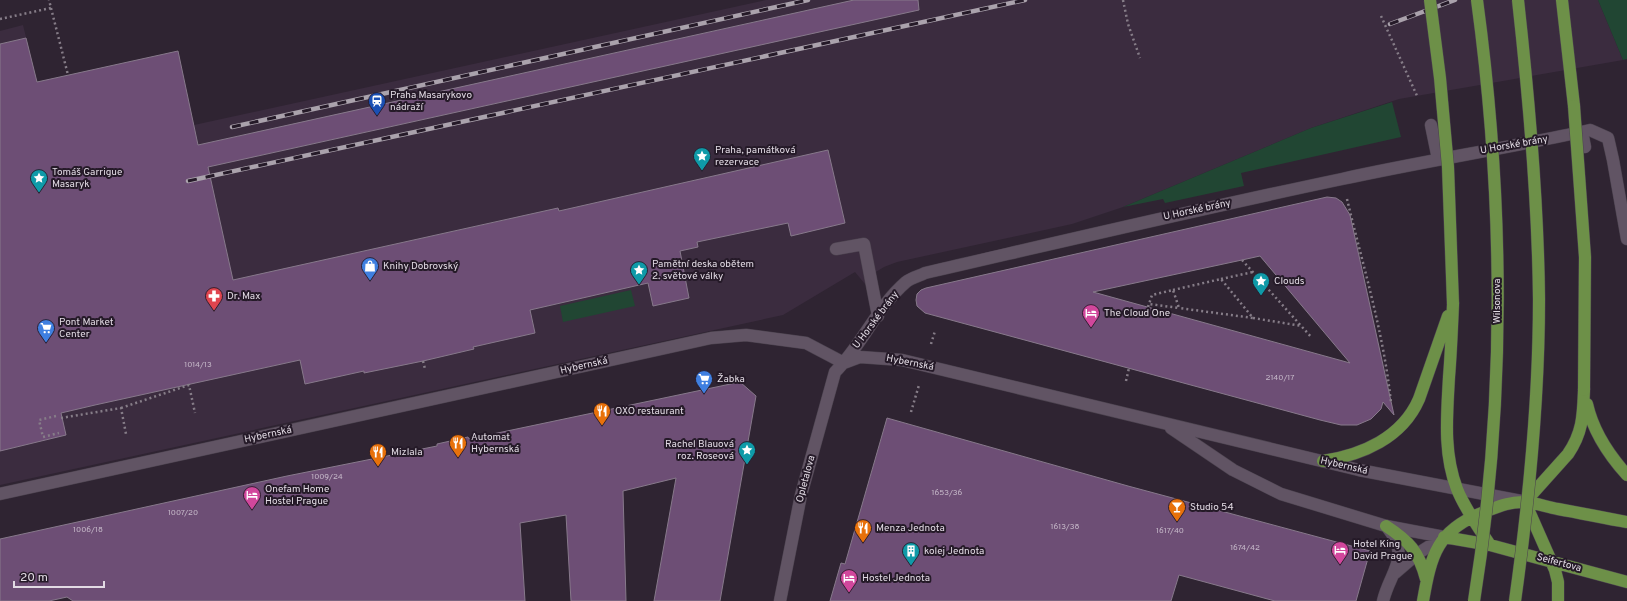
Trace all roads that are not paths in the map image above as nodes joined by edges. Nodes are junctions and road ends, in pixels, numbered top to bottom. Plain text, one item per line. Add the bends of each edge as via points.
1 (1430, 0) edge
2 (1477, 0) edge
3 (1518, 0) edge
4 (1562, 0) edge
5 (1431, 125) road end
6 (1586, 131) junction
7 (1585, 147) dead end
8 (1438, 159) junction
9 (1627, 239) edge
10 (836, 249) dead end
11 (1453, 304) junction
12 (878, 316) junction
13 (844, 363) junction
14 (1584, 390) junction
15 (1164, 423) junction
16 (1323, 461) junction
17 (1627, 475) edge
18 (1457, 489) junction
19 (0, 494) edge
20 (1525, 502) junction
21 (1471, 517) junction
22 (1627, 522) edge
23 (1386, 526) junction
24 (1444, 537) junction
25 (1490, 545) junction
26 (1417, 554) junction
27 (1551, 561) junction
28 (1395, 573) junction
29 (1426, 582) junction
30 (1627, 582) edge
31 (780, 601) edge
32 (1383, 601) edge
33 (1423, 601) edge
34 (1474, 601) edge
35 (1515, 601) edge
36 (1558, 601) edge

1 - 11 main road, bridge via 1448,167
2 - 34 main road, Wilsonova, bridge via 1489,115 1498,294 1493,441 1486,519
3 - 35 main road, bridge via 1532,147 1539,299 1533,453
4 - 14 main road, bridge via 1574,106 1585,257
5 - 8 street
6 - 7 street
6 - 8 street, U Horské brány
6 - 9 street via 1608,138
8 - 12 street, U Horské brány via 1167,217 925,273 906,281
10 - 12 street via 864,244
11 - 16 main road via 1414,411 1408,420 1384,440 1357,454
11 - 18 main road via 1447,445
12 - 13 street, U Horské brány
13 - 15 street, Hybernská via 860,357 902,360
13 - 19 street, Hybernská via 806,343 746,335 710,338
13 - 31 street, Opletalova via 835,372 801,495
14 - 17 main road via 1596,429 1614,460
14 - 20 main road via 1582,426 1574,445
15 - 16 street, Hybernská
15 - 23 street, Hybernská via 1233,470 1259,484 1304,502
16 - 18 street, Hybernská via 1375,474
18 - 20 street, Hybernská
18 - 21 main road
20 - 21 main road via 1505,504
20 - 22 main road
20 - 27 main road
21 - 24 main road
21 - 25 main road
23 - 24 street, Hybernská
23 - 26 main road via 1401,536
23 - 28 street via 1392,533 1398,550
24 - 25 main road, Hybernská
24 - 26 street
24 - 29 main road via 1433,555
25 - 27 main road, Seifertova
26 - 28 street
26 - 29 main road
27 - 30 main road, Seifertova
27 - 36 main road via 1558,582
28 - 32 street
29 - 33 main road

